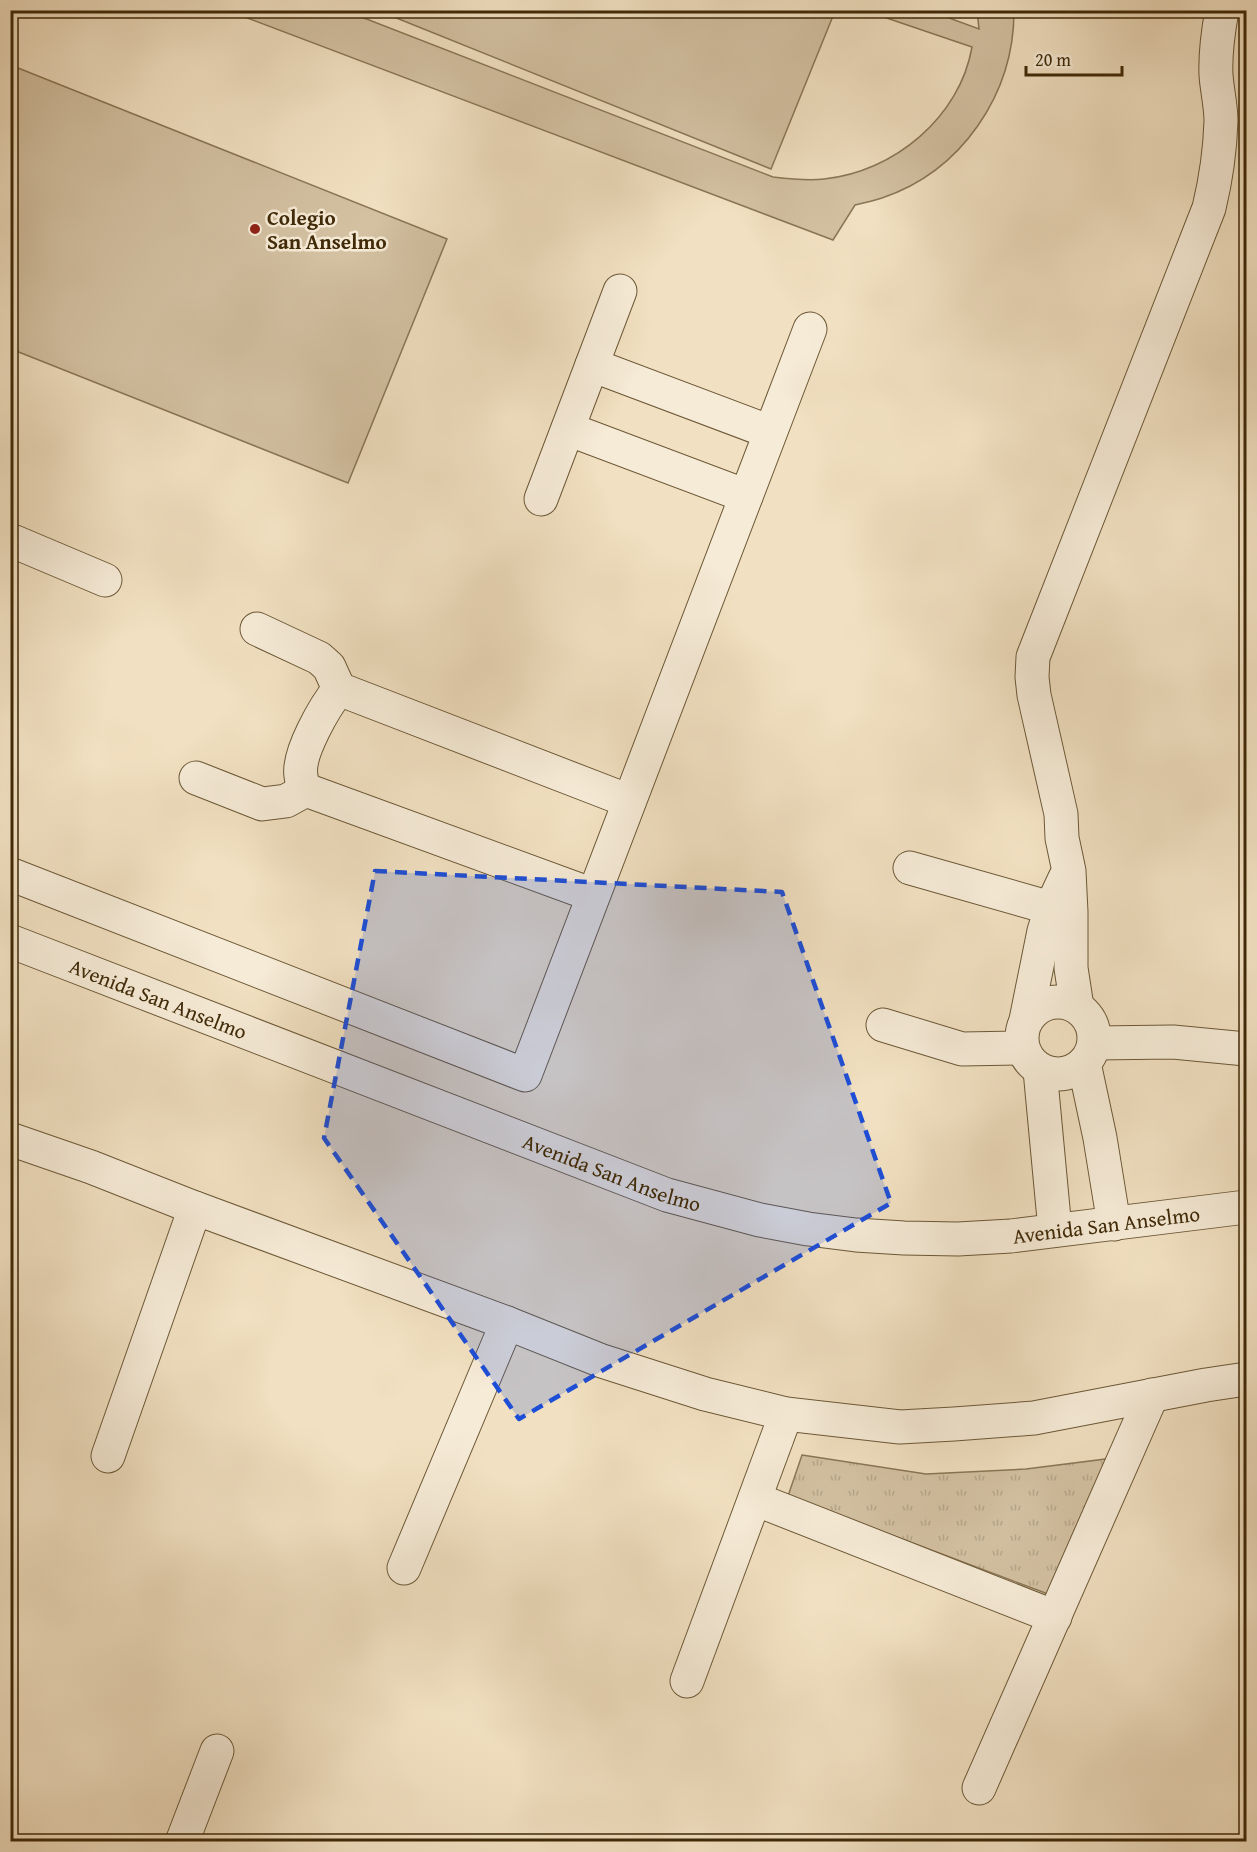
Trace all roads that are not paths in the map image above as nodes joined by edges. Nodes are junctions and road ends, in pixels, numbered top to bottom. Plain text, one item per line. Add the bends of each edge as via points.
1 (1222, 10) edge
2 (620, 291) dead end
3 (810, 329) dead end
4 (592, 365) junction
5 (568, 429) junction
6 (770, 432) junction
7 (746, 496) junction
8 (541, 499) dead end
9 (12, 545) edge
10 (105, 580) dead end
11 (257, 629) dead end
12 (339, 689) junction
13 (196, 778) dead end
14 (306, 790) junction
15 (629, 801) junction
16 (910, 868) dead end
17 (1069, 871) junction
18 (10, 874) edge
19 (593, 895) junction
20 (1051, 908) junction
21 (10, 941) edge
22 (1077, 1007) junction
23 (883, 1025) dead end
24 (1030, 1046) junction
25 (1246, 1049) edge
26 (1090, 1053) junction
27 (10, 1139) edge
28 (1246, 1207) edge
29 (195, 1208) junction
30 (1114, 1224) junction
31 (1055, 1230) junction
32 (507, 1323) junction
33 (1246, 1379) edge
34 (1152, 1395) junction
35 (786, 1414) junction
36 (108, 1456) dead end
37 (755, 1499) junction
38 (404, 1568) dead end
39 (1055, 1617) junction
40 (687, 1681) dead end
41 (217, 1751) dead end
42 (979, 1788) dead end
43 (182, 1842) edge

1 - 17 street via 1216,45 1219,153 1209,208 1033,657 1034,695 1061,814
2 - 4 street
3 - 6 street
4 - 5 street
4 - 6 street
5 - 7 street
5 - 8 street
6 - 7 street
7 - 15 street
9 - 10 street
11 - 12 street via 319,658 329,667
12 - 14 street via 317,722 301,763
12 - 15 street
13 - 14 street via 262,804 286,801
14 - 19 street
15 - 19 street
16 - 20 street
17 - 20 street
17 - 22 street via 1071,968
18 - 19 street via 525,1075
20 - 24 street via 1039,956
21 - 31 street, Avenida San Anselmo via 667,1195 714,1209 760,1221 856,1235 958,1239
22 - 24 street via 1049,1003 1036,1010
22 - 26 street via 1088,1016 1094,1029
23 - 24 street via 962,1049
24 - 26 street via 1053,1075 1068,1074
24 - 31 street
25 - 26 street via 1173,1042
26 - 30 street
27 - 29 street
28 - 30 street, Avenida San Anselmo
29 - 32 street
29 - 36 street
30 - 31 street, Avenida San Anselmo
32 - 35 street via 602,1361 705,1394
32 - 38 street
33 - 34 street
34 - 35 street via 1034,1418 943,1425 900,1426
34 - 39 street
35 - 37 street
37 - 39 street
37 - 40 street
39 - 42 street
41 - 43 street

